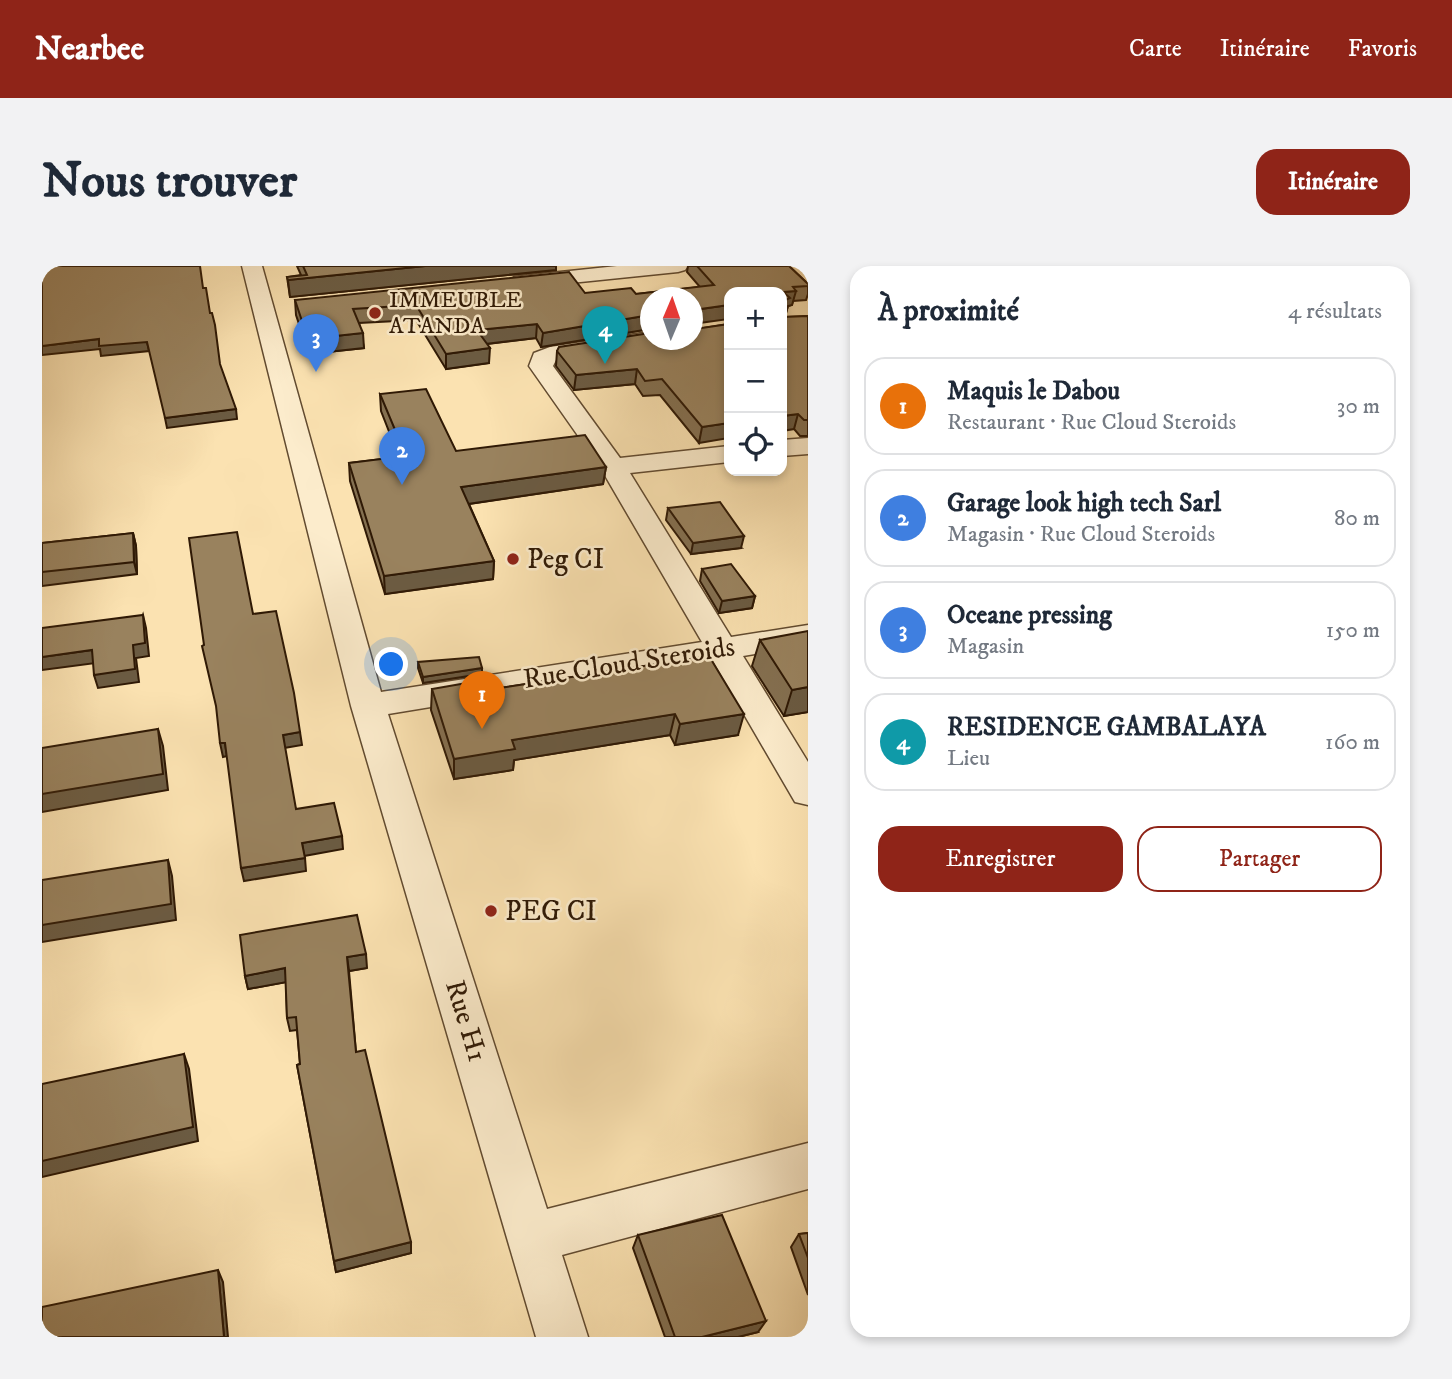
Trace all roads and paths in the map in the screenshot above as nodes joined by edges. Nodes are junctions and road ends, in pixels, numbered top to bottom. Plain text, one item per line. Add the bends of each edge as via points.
1 (252, 266) edge
2 (678, 266) edge
3 (631, 268) edge
4 (500, 283) edge
5 (647, 287) edge
6 (640, 340) edge
7 (808, 446) edge
8 (787, 448) edge
9 (724, 455) edge
10 (613, 467) junction
11 (808, 635) edge
12 (721, 648) junction
13 (368, 706) junction
14 (795, 747) edge
15 (808, 792) edge
16 (808, 1166) edge
17 (533, 1238) junction
18 (562, 1337) edge

1 - 13 street, Rue H1 via 276,308
2 - 3 street
3 - 4 street
3 - 5 street
6 - 10 street via 568,349 542,358 541,366
7 - 8 street
9 - 10 street
10 - 12 street
11 - 12 street, Rue Cloud Steroids
12 - 13 street, Rue Cloud Steroids
12 - 14 street
13 - 17 street, Rue H1
14 - 15 street
16 - 17 street
17 - 18 street, Rue H1

